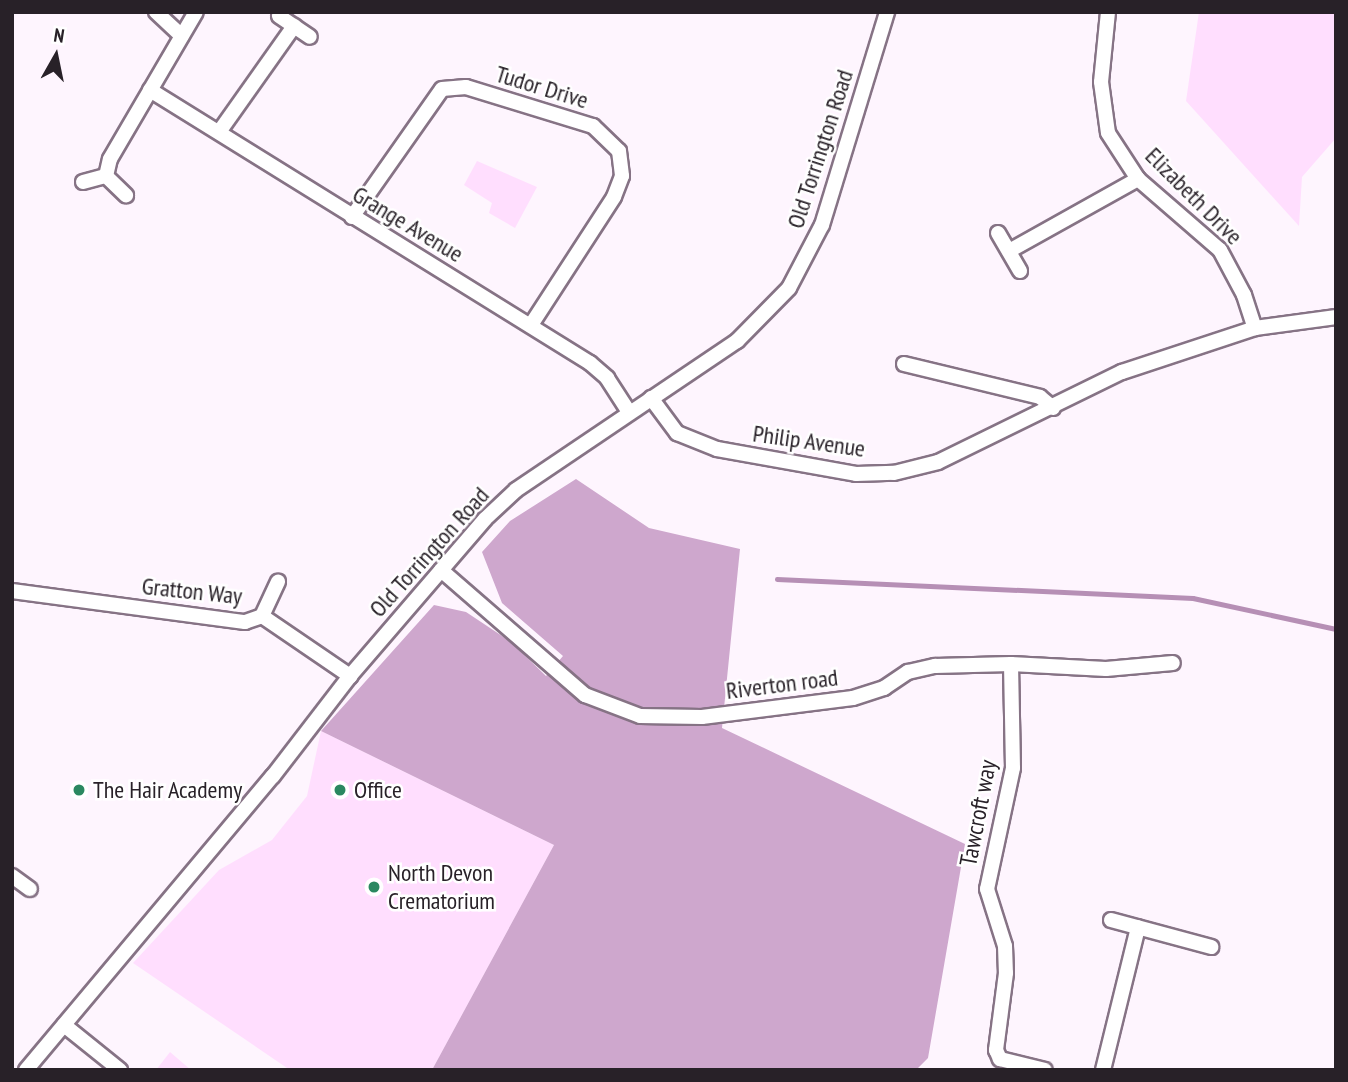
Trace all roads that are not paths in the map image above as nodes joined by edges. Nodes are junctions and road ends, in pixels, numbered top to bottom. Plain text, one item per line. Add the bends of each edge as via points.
1 (156, 12) edge
2 (196, 12) edge
3 (887, 12) edge
4 (1108, 12) edge
5 (279, 16) dead end
6 (294, 26) junction
7 (182, 36) junction
8 (310, 37) dead end
9 (149, 90) junction
10 (219, 132) junction
11 (106, 176) junction
12 (1138, 179) junction
13 (83, 182) dead end
14 (126, 195) dead end
15 (352, 217) junction
16 (998, 233) dead end
17 (1009, 251) junction
18 (1020, 271) dead end
19 (1336, 317) edge
20 (531, 325) junction
21 (1255, 328) junction
22 (904, 364) dead end
23 (651, 398) junction
24 (1053, 408) junction
25 (629, 412) junction
26 (441, 570) junction
27 (278, 582) dead end
28 (12, 591) edge
29 (262, 616) junction
30 (1173, 663) dead end
31 (1011, 664) junction
32 (350, 676) junction
33 (12, 876) edge
34 (30, 889) dead end
35 (1111, 919) dead end
36 (1138, 927) junction
37 (1211, 947) dead end
38 (64, 1025) junction
39 (1014, 1066) edge
40 (26, 1070) edge
41 (120, 1070) edge
42 (1045, 1070) edge
43 (1103, 1070) edge

1 - 7 street
2 - 7 street
3 - 23 street, Old Torrington Road via 822,225 796,277 737,341
4 - 12 street, Elizabeth Drive via 1101,82 1108,133
5 - 6 street
6 - 8 street
6 - 10 street
7 - 9 street
9 - 10 street, Grange Avenue
9 - 11 street via 110,159
10 - 15 street, Grange Avenue
11 - 13 street
11 - 14 street
12 - 17 street
12 - 21 street, Elizabeth Drive via 1220,250
15 - 20 street, Grange Avenue
15 - 20 street, Tudor Drive via 442,89 466,87 593,126 619,151 622,176 614,197
16 - 17 street
17 - 18 street
19 - 21 street, Philip Avenue
20 - 25 street, Grange Avenue via 607,378
21 - 24 street, Philip Avenue via 1122,372
22 - 24 street via 1040,397
23 - 24 street, Philip Avenue via 667,422 689,440 856,474 894,473 938,462
23 - 25 street, Old Torrington Road
25 - 26 street, Old Torrington Road via 516,490
26 - 31 street, Riverton road via 585,695 639,716 681,719 853,698 884,688 908,672
26 - 32 street, Old Torrington Road
27 - 29 street
28 - 29 street, Gratton Way via 245,622
29 - 32 street, Gratton Way
30 - 31 street, Riverton road via 1107,669
31 - 39 street, Tawcroft way via 1013,768 987,889 1005,946 996,1050 1000,1059
32 - 38 street, Old Torrington Road
33 - 34 street
35 - 36 street
36 - 37 street
36 - 43 street
38 - 40 street, Old Torrington Road
38 - 41 street
39 - 42 street

